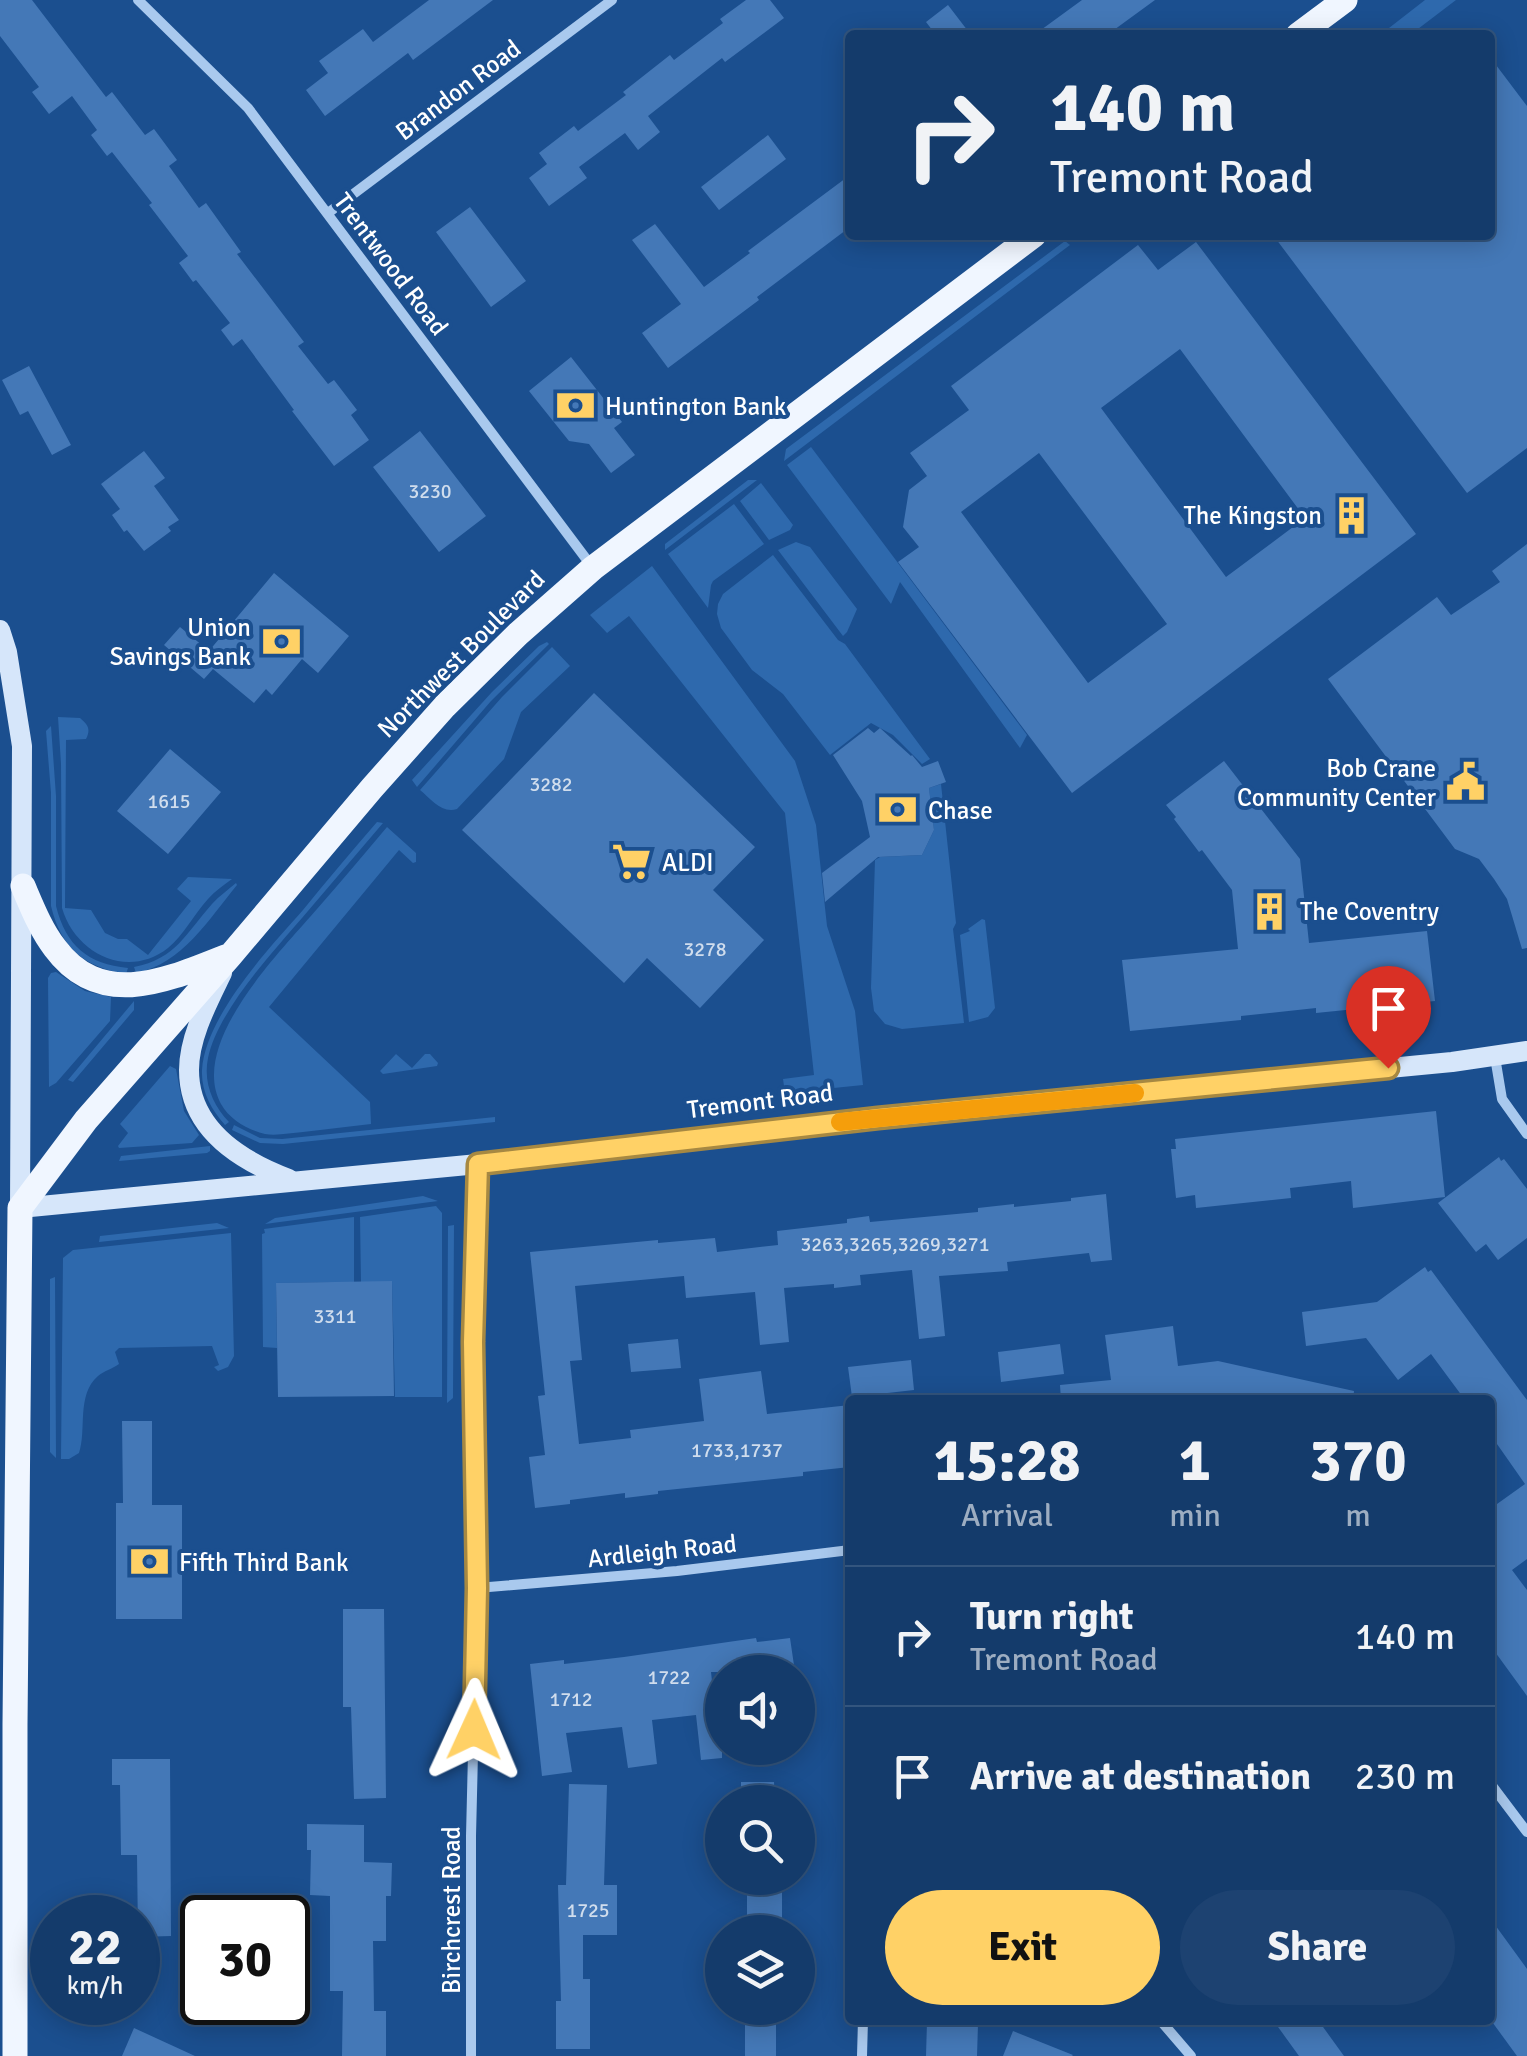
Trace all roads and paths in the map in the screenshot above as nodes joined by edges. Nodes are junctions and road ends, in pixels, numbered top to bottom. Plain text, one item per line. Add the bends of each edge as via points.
1 (138, 0) edge
2 (612, 0) edge
3 (1345, 0) edge
4 (1305, 30) edge
5 (328, 213) junction
6 (1027, 240) edge
7 (593, 568) junction
8 (0, 630) edge
9 (23, 886) junction
10 (230, 956) junction
11 (1527, 1051) edge
12 (1494, 1056) junction
13 (1527, 1134) edge
14 (478, 1164) junction
15 (296, 1182) junction
16 (10, 1210) edge
17 (845, 1551) edge
18 (477, 1588) junction
19 (1495, 1789) edge
20 (1527, 1832) edge
21 (863, 2025) edge
22 (1164, 2025) edge
23 (15, 2056) edge
24 (471, 2056) edge
25 (862, 2056) edge
26 (1191, 2056) edge

1 - 5 street, Trentwood Road via 248,108
2 - 5 street, Brandon Road
3 - 4 main road
5 - 7 street, Trentwood Road
6 - 7 main road, Northwest Boulevard
7 - 10 main road, Northwest Boulevard via 445,706
8 - 9 main road via 22,746
9 - 10 main road via 55,950 90,979 123,986 154,982
9 - 16 main road
10 - 15 main road via 194,1042 193,1096 203,1119 238,1156
10 - 16 main road, Northwest Boulevard
11 - 12 main road, Tremont Road
12 - 13 street via 1502,1099
12 - 14 main road, Tremont Road
14 - 15 main road, Tremont Road
14 - 18 street, Birchcrest Road
15 - 16 main road, Tremont Road
16 - 23 main road
17 - 18 street, Ardleigh Road
18 - 24 street, Birchcrest Road
19 - 20 street
21 - 25 street
22 - 26 street

